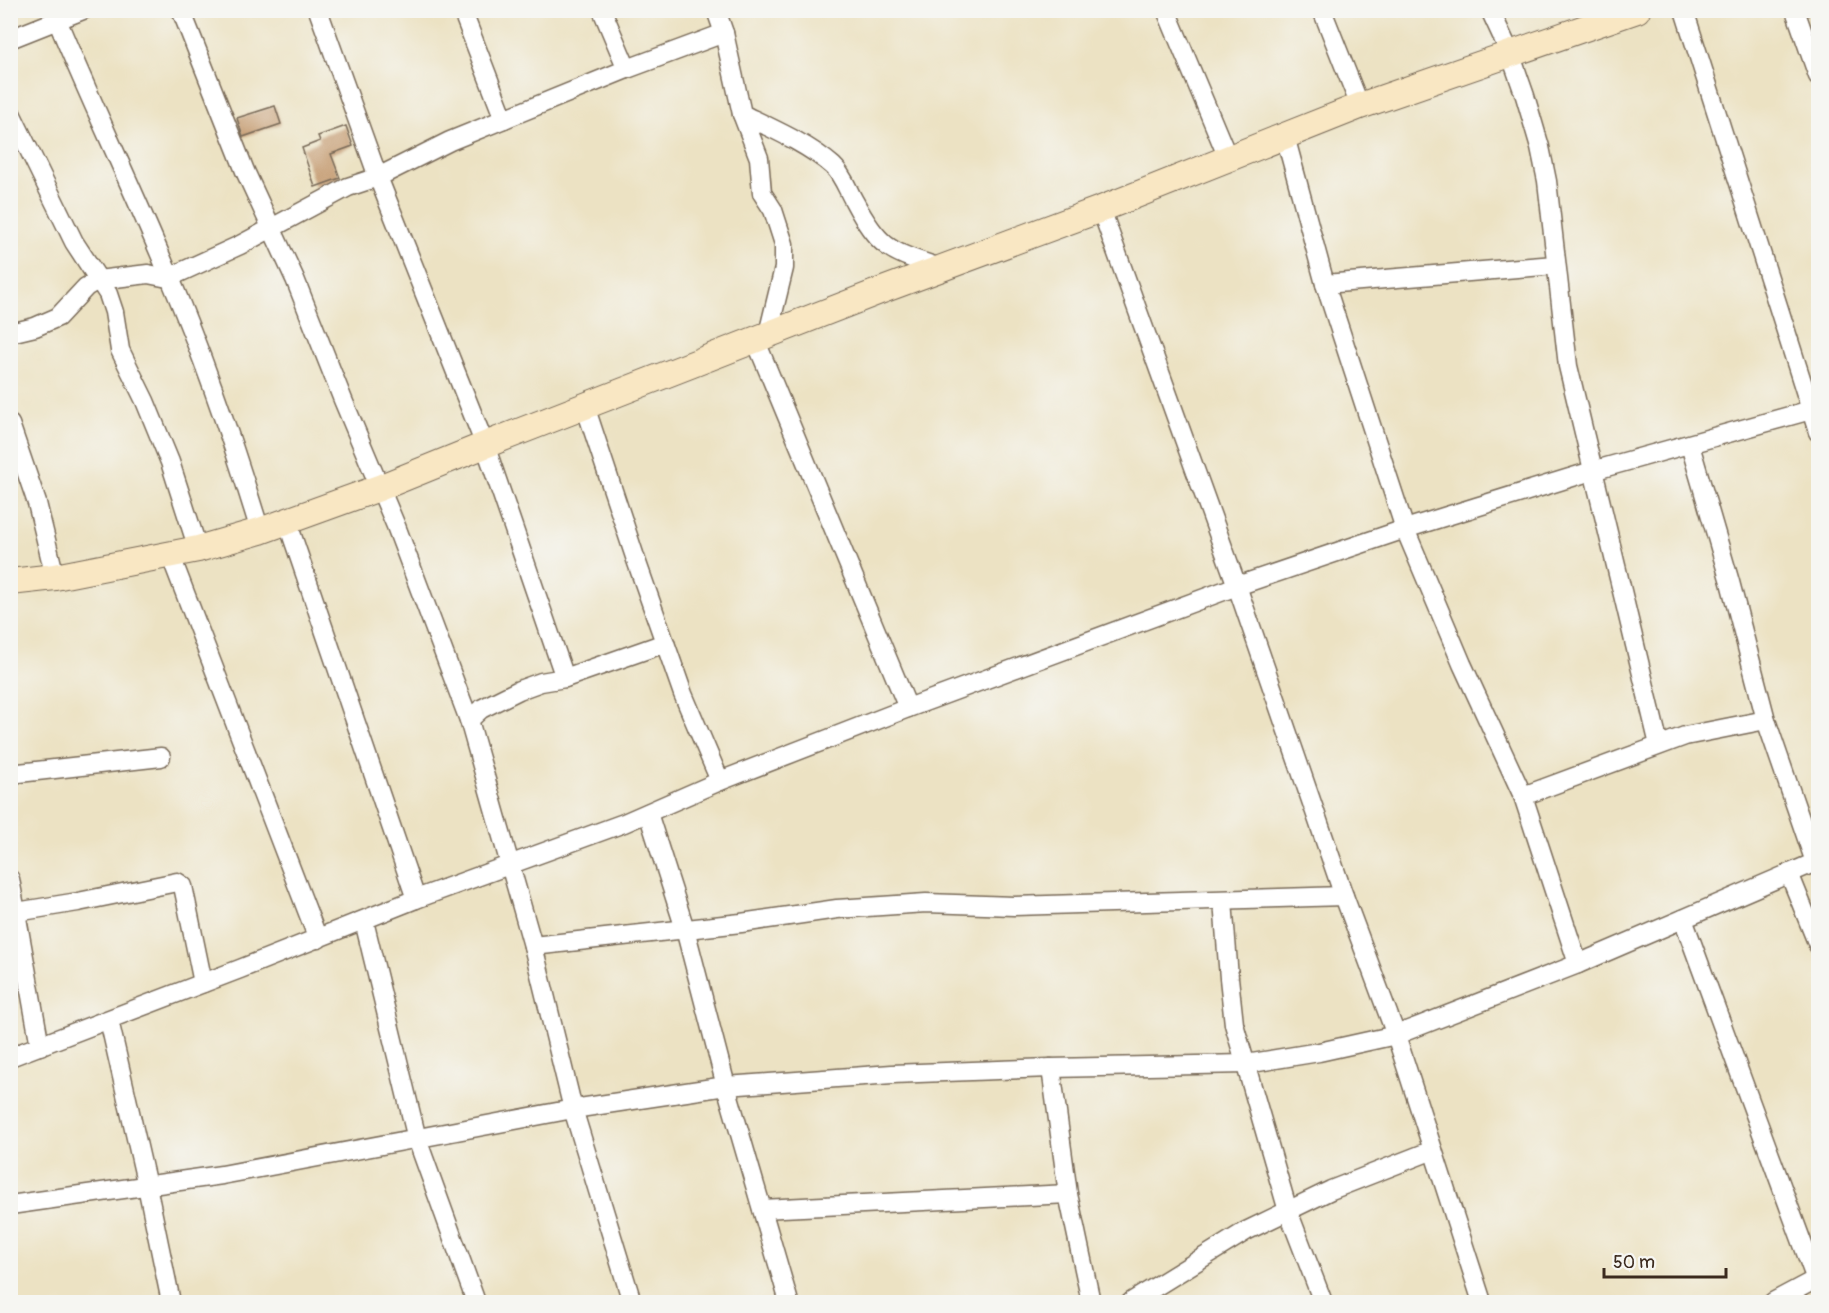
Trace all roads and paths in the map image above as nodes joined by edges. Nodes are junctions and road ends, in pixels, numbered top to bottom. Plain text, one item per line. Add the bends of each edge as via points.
1 (82, 10) edge
2 (181, 10) edge
3 (318, 10) edge
4 (462, 10) edge
5 (602, 10) edge
6 (716, 10) edge
7 (1166, 10) edge
8 (1322, 10) edge
9 (1490, 10) edge
10 (1637, 10) edge
11 (1684, 10) edge
12 (1795, 10) edge
13 (55, 16) edge
14 (724, 33) junction
15 (10, 39) edge
16 (1510, 53) junction
17 (627, 69) junction
18 (1818, 76) edge
19 (1360, 106) junction
20 (10, 111) edge
21 (742, 114) junction
22 (504, 119) junction
23 (1286, 136) junction
24 (1228, 158) junction
25 (378, 177) junction
26 (1101, 209) junction
27 (271, 228) junction
28 (1555, 265) junction
29 (940, 268) junction
30 (170, 277) junction
31 (98, 280) junction
32 (1325, 284) junction
33 (10, 333) edge
34 (761, 337) junction
35 (585, 406) junction
36 (1815, 409) edge
37 (10, 424) edge
38 (1818, 432) edge
39 (1690, 444) junction
40 (485, 445) junction
41 (1592, 471) junction
42 (379, 488) junction
43 (287, 521) junction
44 (1405, 529) junction
45 (260, 531) junction
46 (198, 549) junction
47 (171, 554) junction
48 (55, 577) junction
49 (10, 582) edge
50 (1238, 586) junction
51 (665, 643) junction
52 (565, 678) junction
53 (908, 708) junction
54 (469, 720) junction
55 (1766, 720) junction
56 (1659, 745) junction
57 (161, 757) dead end
58 (10, 774) edge
59 (720, 781) junction
60 (1523, 796) junction
61 (648, 813) junction
62 (1817, 862) edge
63 (511, 864) junction
64 (1789, 873) junction
65 (10, 879) edge
66 (1344, 896) junction
67 (416, 899) junction
68 (1223, 901) junction
69 (13, 913) edge
70 (1683, 919) junction
71 (364, 921) junction
72 (685, 929) junction
73 (318, 939) junction
74 (1818, 945) edge
75 (533, 946) junction
76 (1578, 964) junction
77 (203, 983) junction
78 (109, 1020) junction
79 (1396, 1035) junction
80 (40, 1046) junction
81 (10, 1057) edge
82 (1246, 1064) junction
83 (1051, 1068) junction
84 (726, 1086) junction
85 (573, 1110) junction
86 (417, 1139) junction
87 (1433, 1150) junction
88 (147, 1186) junction
89 (1068, 1194) junction
90 (10, 1205) edge
91 (762, 1209) junction
92 (1288, 1211) junction
93 (1817, 1279) edge
94 (166, 1302) edge
95 (476, 1302) edge
96 (632, 1302) edge
97 (789, 1302) edge
98 (1091, 1302) edge
99 (1131, 1302) edge
100 (1323, 1302) edge
101 (1482, 1302) edge
102 (1773, 1302) edge

1 - 13 street
2 - 27 street
3 - 25 street
4 - 22 street
5 - 17 street
6 - 14 street
7 - 24 street
8 - 19 street
9 - 16 street
10 - 16 street
11 - 36 street
12 - 18 street
13 - 15 street
13 - 30 street
14 - 17 street
14 - 21 street
16 - 19 street
16 - 28 street via 1545,170
17 - 22 street
19 - 23 street
20 - 31 street via 74,242
21 - 29 street via 793,138 832,165 868,227 886,246
21 - 34 street via 759,158 762,193 773,210 784,244 784,267
22 - 25 street
23 - 24 street
23 - 32 street
24 - 26 street
25 - 27 street via 348,187
25 - 40 street
26 - 29 street
26 - 50 street
27 - 30 street
27 - 42 street
28 - 32 street
28 - 41 street via 1568,366
29 - 34 street
30 - 31 street via 147,274
30 - 45 street via 221,409
31 - 33 street via 58,316
31 - 46 street via 108,294 120,350 170,462
32 - 44 street
34 - 35 street
34 - 53 street
35 - 40 street
35 - 51 street
36 - 38 street
36 - 39 street
37 - 48 street via 37,503
39 - 41 street
39 - 55 street
40 - 42 street
40 - 52 street
41 - 44 street
41 - 56 street
42 - 43 street
42 - 54 street
43 - 45 street
43 - 67 street
44 - 50 street
44 - 60 street
45 - 46 street
46 - 47 street
47 - 48 street
47 - 73 street
48 - 49 street
50 - 53 street
50 - 66 street
51 - 52 street
51 - 59 street
52 - 54 street via 519,690 481,709
53 - 59 street
54 - 63 street
55 - 56 street via 1684,736
55 - 62 street
56 - 60 street
57 - 58 street
59 - 61 street
60 - 76 street
61 - 63 street
61 - 72 street
62 - 64 street
63 - 67 street
63 - 75 street
64 - 70 street
64 - 74 street
65 - 69 street
66 - 68 street
66 - 79 street
67 - 71 street
68 - 72 street via 1014,906 926,903 837,909
68 - 82 street via 1234,1024
69 - 77 street via 177,882 183,886
69 - 80 street
70 - 76 street
70 - 93 street
71 - 73 street
71 - 86 street
72 - 75 street
72 - 84 street
73 - 77 street
75 - 85 street
76 - 79 street
77 - 78 street
78 - 80 street
78 - 88 street
79 - 82 street
79 - 87 street
80 - 81 street
82 - 83 street
82 - 92 street
83 - 84 street
83 - 89 street
84 - 85 street
84 - 91 street
85 - 86 street
85 - 96 street
86 - 88 street
86 - 95 street
87 - 92 street
87 - 101 street
88 - 90 street
88 - 94 street
89 - 91 street
89 - 98 street
91 - 97 street
92 - 99 street via 1246,1231
92 - 100 street
93 - 102 street

